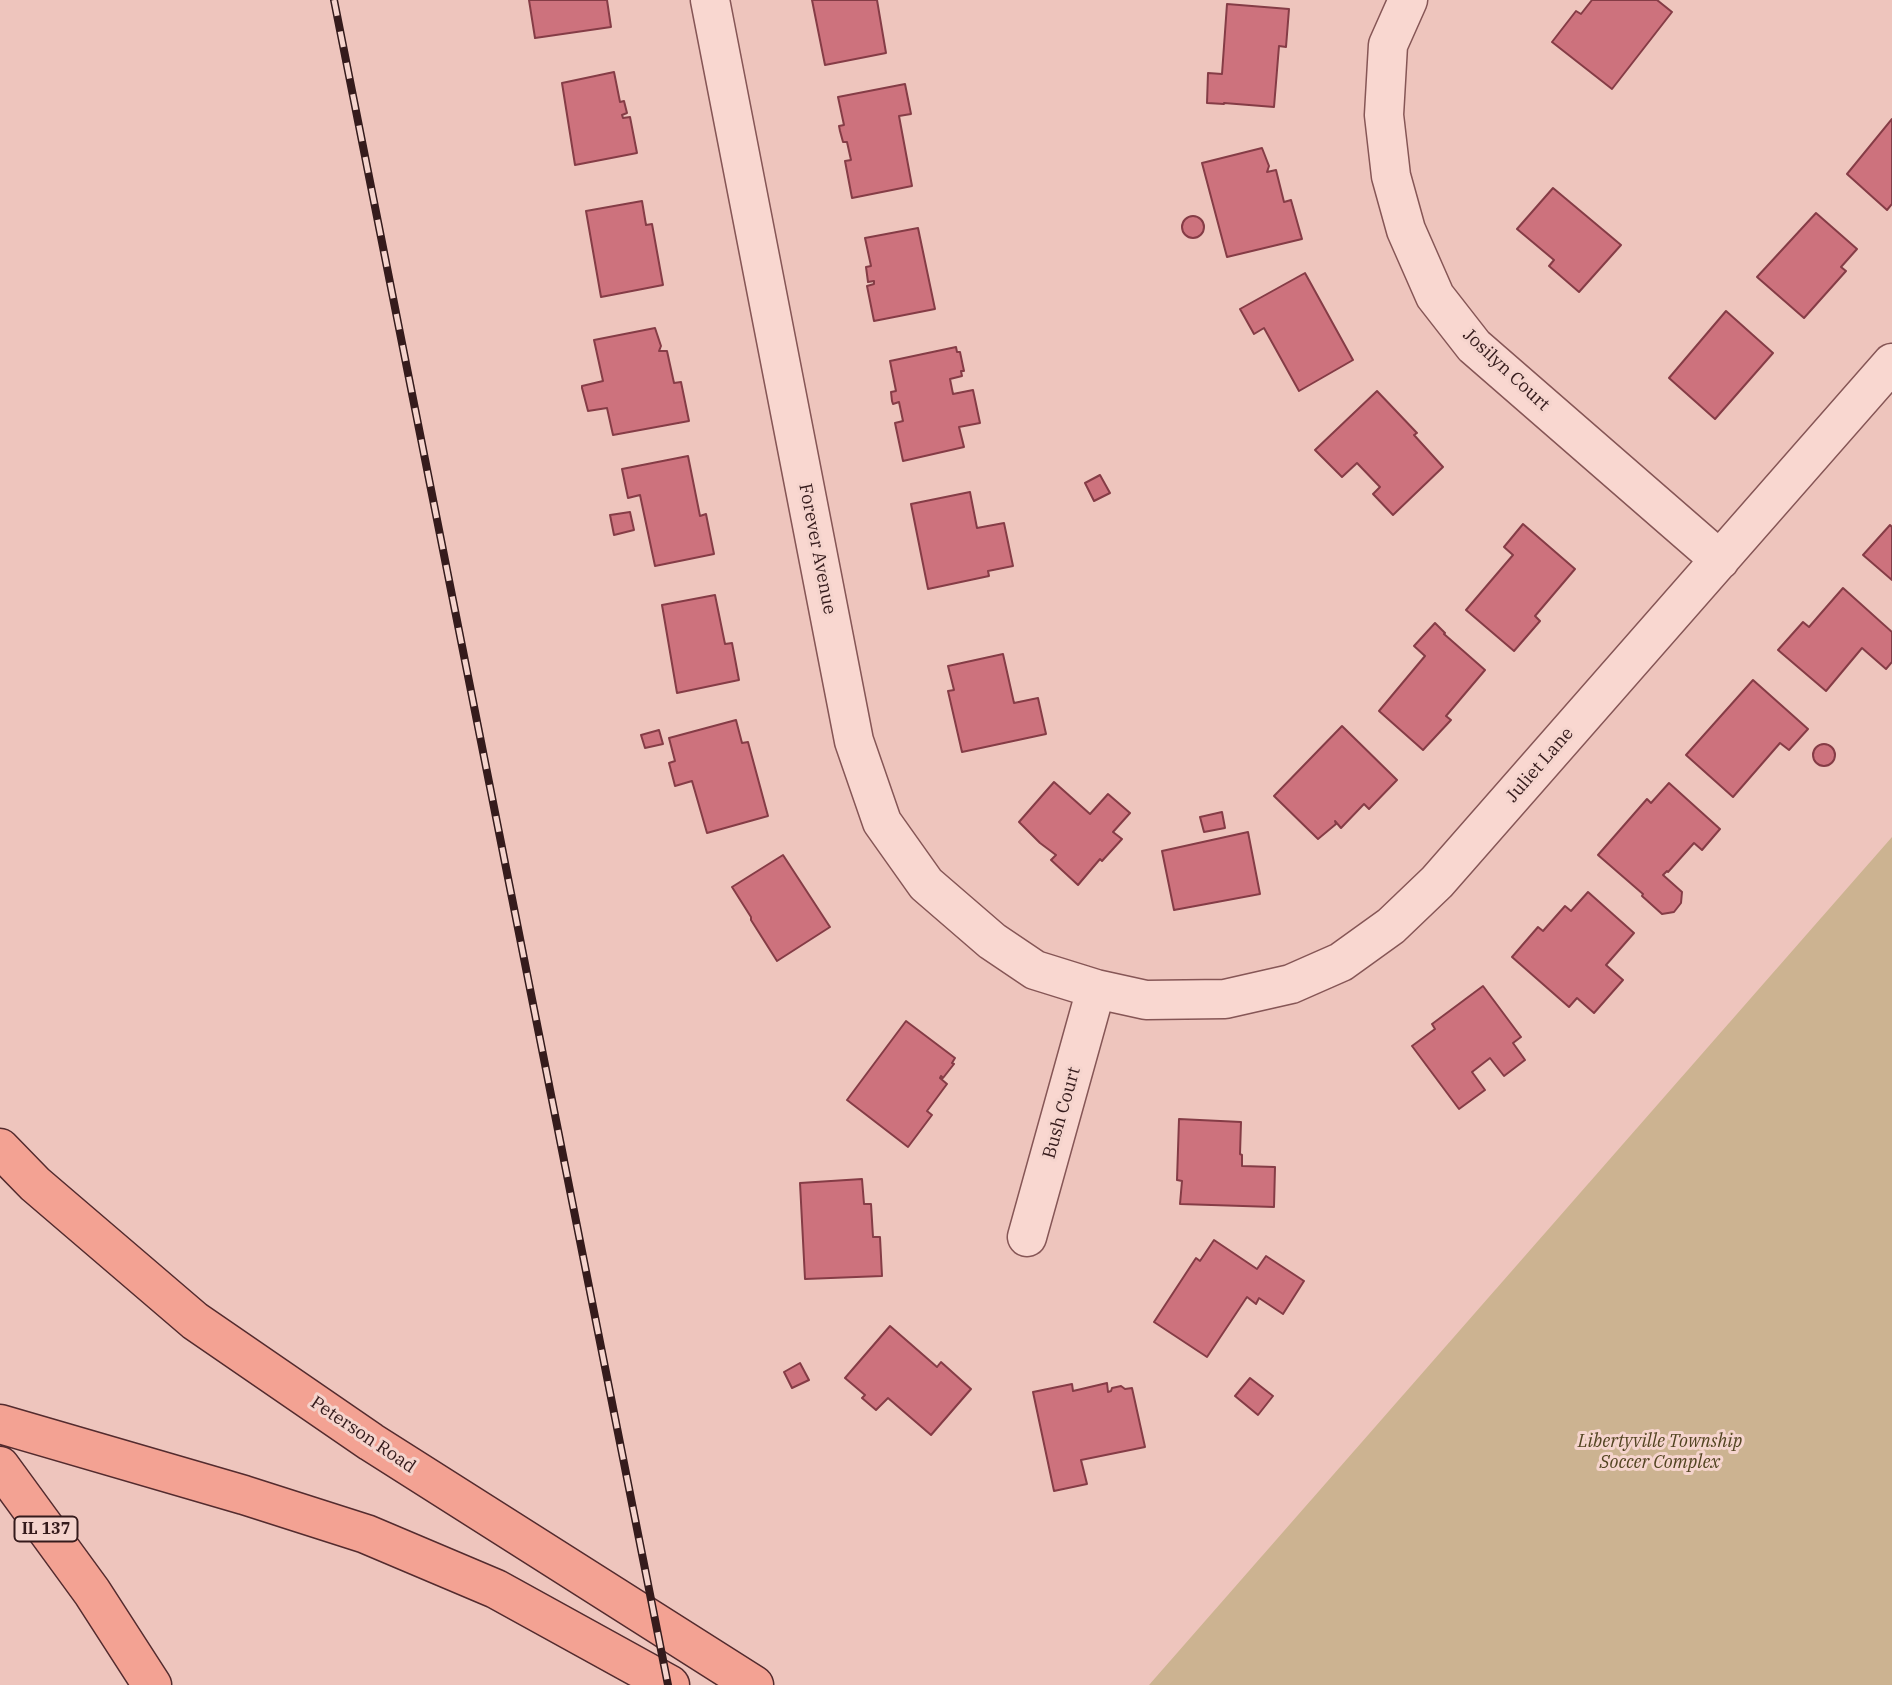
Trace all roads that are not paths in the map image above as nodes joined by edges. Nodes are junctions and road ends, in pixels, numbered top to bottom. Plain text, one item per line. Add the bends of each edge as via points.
1 (710, 0) edge
2 (1408, 0) edge
3 (1892, 363) edge
4 (1720, 560) junction
5 (1096, 989) junction
6 (0, 1148) edge
7 (1027, 1237) dead end
8 (0, 1424) edge
9 (0, 1466) edge
10 (152, 1685) edge
11 (670, 1685) edge
12 (754, 1685) edge

1 - 5 street, Forever Avenue via 855,741 882,822 926,884 992,941 1035,970
2 - 4 street, Josilyn Court via 1388,45 1384,115 1391,176 1406,230 1435,296 1474,346
3 - 4 street, Juliet Lane
4 - 5 street, Juliet Lane via 1437,882 1391,926 1341,962 1291,984 1225,999 1146,1000
5 - 7 street, Bush Court
6 - 12 main road, Peterson Road via 35,1184 195,1321 371,1441
8 - 11 main road via 366,1534 496,1589
9 - 10 main road, IL 137 via 92,1592

